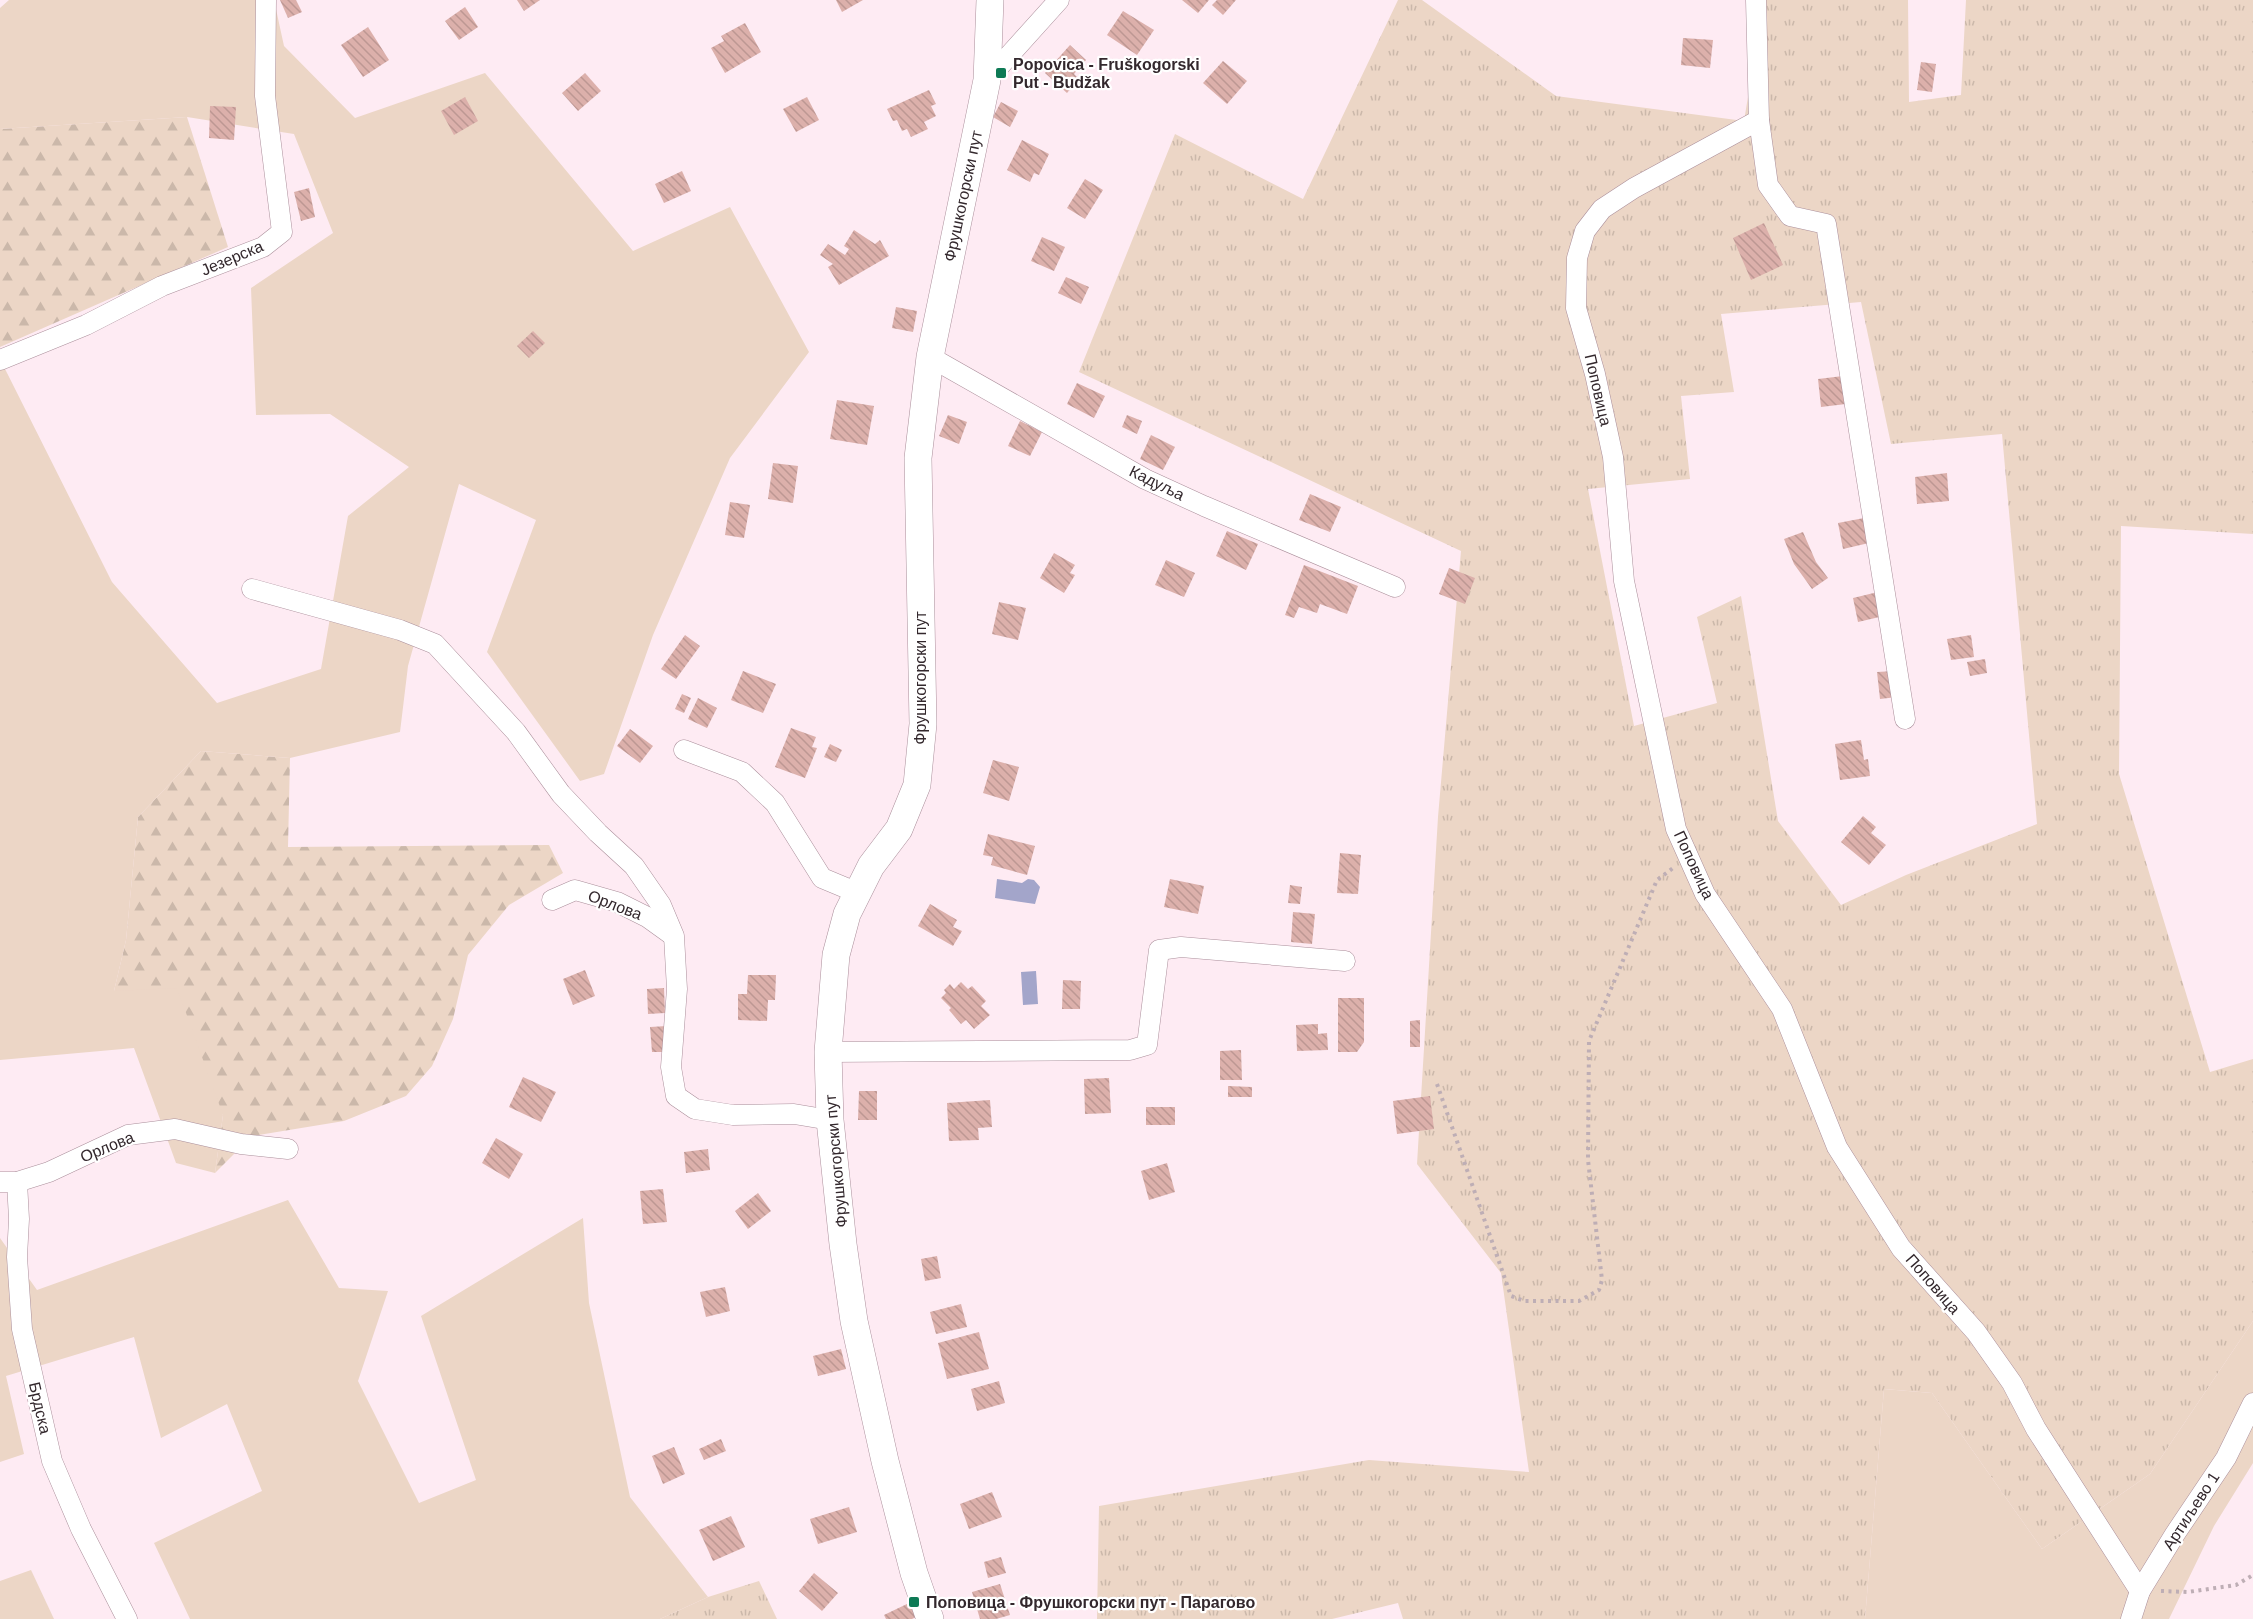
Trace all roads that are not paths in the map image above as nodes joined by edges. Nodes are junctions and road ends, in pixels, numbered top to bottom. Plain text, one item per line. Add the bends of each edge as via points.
1 (266, 0) edge
2 (990, 0) edge
3 (1059, 0) edge
4 (1756, 0) edge
5 (987, 80) junction
6 (1759, 120) junction
7 (930, 357) junction
8 (0, 360) edge
9 (1395, 587) dead end
10 (252, 589) dead end
11 (1905, 719) dead end
12 (684, 750) dead end
13 (858, 893) junction
14 (552, 900) dead end
15 (674, 936) junction
16 (1345, 961) dead end
17 (828, 1052) junction
18 (830, 1120) junction
19 (288, 1149) dead end
20 (8, 1182) edge
21 (2253, 1403) edge
22 (2140, 1591) junction
23 (127, 1619) edge
24 (930, 1619) edge
25 (2131, 1619) edge

1 - 8 street, Језерска via 265,96 282,232 263,247 162,286 86,325
2 - 5 street, Фрушкогорски пут
3 - 5 street
4 - 6 street
5 - 7 street, Фрушкогорски пут
6 - 11 street via 1768,185 1790,216 1826,224
6 - 22 street, Поповица via 1602,209 1586,231 1577,258 1576,308 1613,457 1624,581 1676,829 1705,894 1782,1009 1837,1147 1901,1248 1976,1332 2012,1383 2036,1429
7 - 9 street, Кадуља via 1145,479
7 - 13 street, Фрушкогорски пут via 918,458 923,724 917,785 899,829 871,866
10 - 15 street via 400,630 435,644 516,732 561,794 634,866 661,904
12 - 13 street via 742,772 775,803 822,878
13 - 17 street, Фрушкогорски пут via 847,914 836,955
14 - 15 street, Орлова via 575,890 617,902
15 - 18 street via 678,989 671,1067 676,1096 695,1109 733,1115 794,1114
16 - 17 street via 1181,947 1159,950 1147,1045 1130,1050
17 - 18 street, Фрушкогорски пут
18 - 24 street, Фрушкогорски пут via 854,1321 896,1504
19 - 20 street, Орлова via 241,1144 175,1129 128,1135 49,1172
20 - 23 street, Брдска via 22,1329 52,1461
21 - 22 street, Артиљево 1 via 2226,1458
22 - 25 street, Артиљево 1

